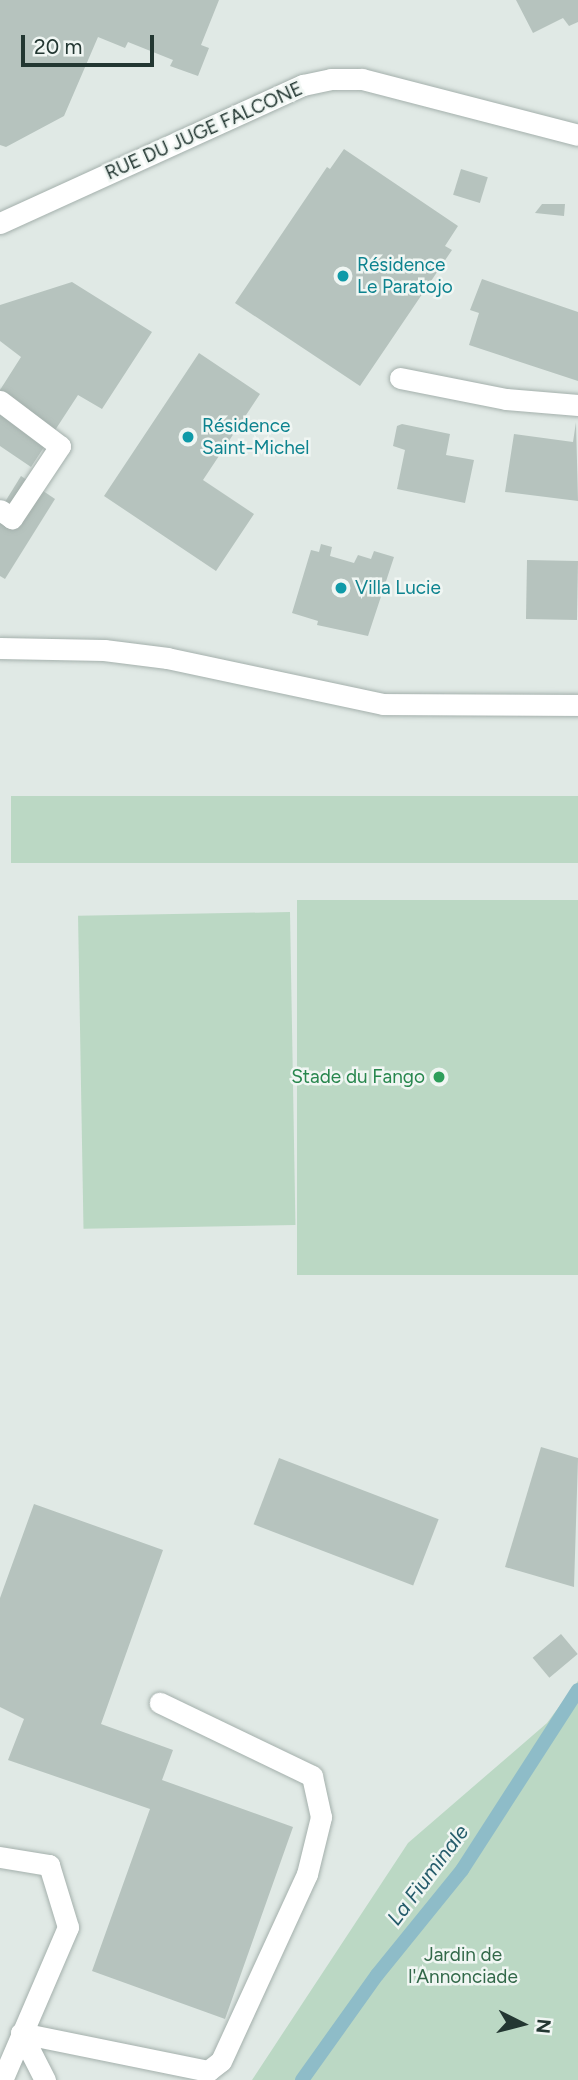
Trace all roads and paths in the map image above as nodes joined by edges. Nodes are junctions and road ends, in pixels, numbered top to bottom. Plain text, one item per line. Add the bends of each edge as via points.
1 (578, 135) edge
2 (0, 223) edge
3 (400, 378) dead end
4 (0, 401) edge
5 (578, 405) edge
6 (0, 510) edge
7 (0, 648) edge
8 (578, 705) edge
9 (160, 1703) dead end
10 (0, 1857) edge
11 (21, 2033) junction
12 (2, 2080) edge
13 (45, 2080) edge

1 - 2 street, RUE DU JUGE FALCONE via 362,79 331,79 303,85
3 - 5 street via 506,399
4 - 6 street via 60,446 12,518
7 - 8 street via 91,649 167,658 383,704
9 - 11 street via 312,1776 321,1817 307,1874 221,2061 208,2071
10 - 11 street via 50,1865 68,1927
11 - 12 street
11 - 13 street

